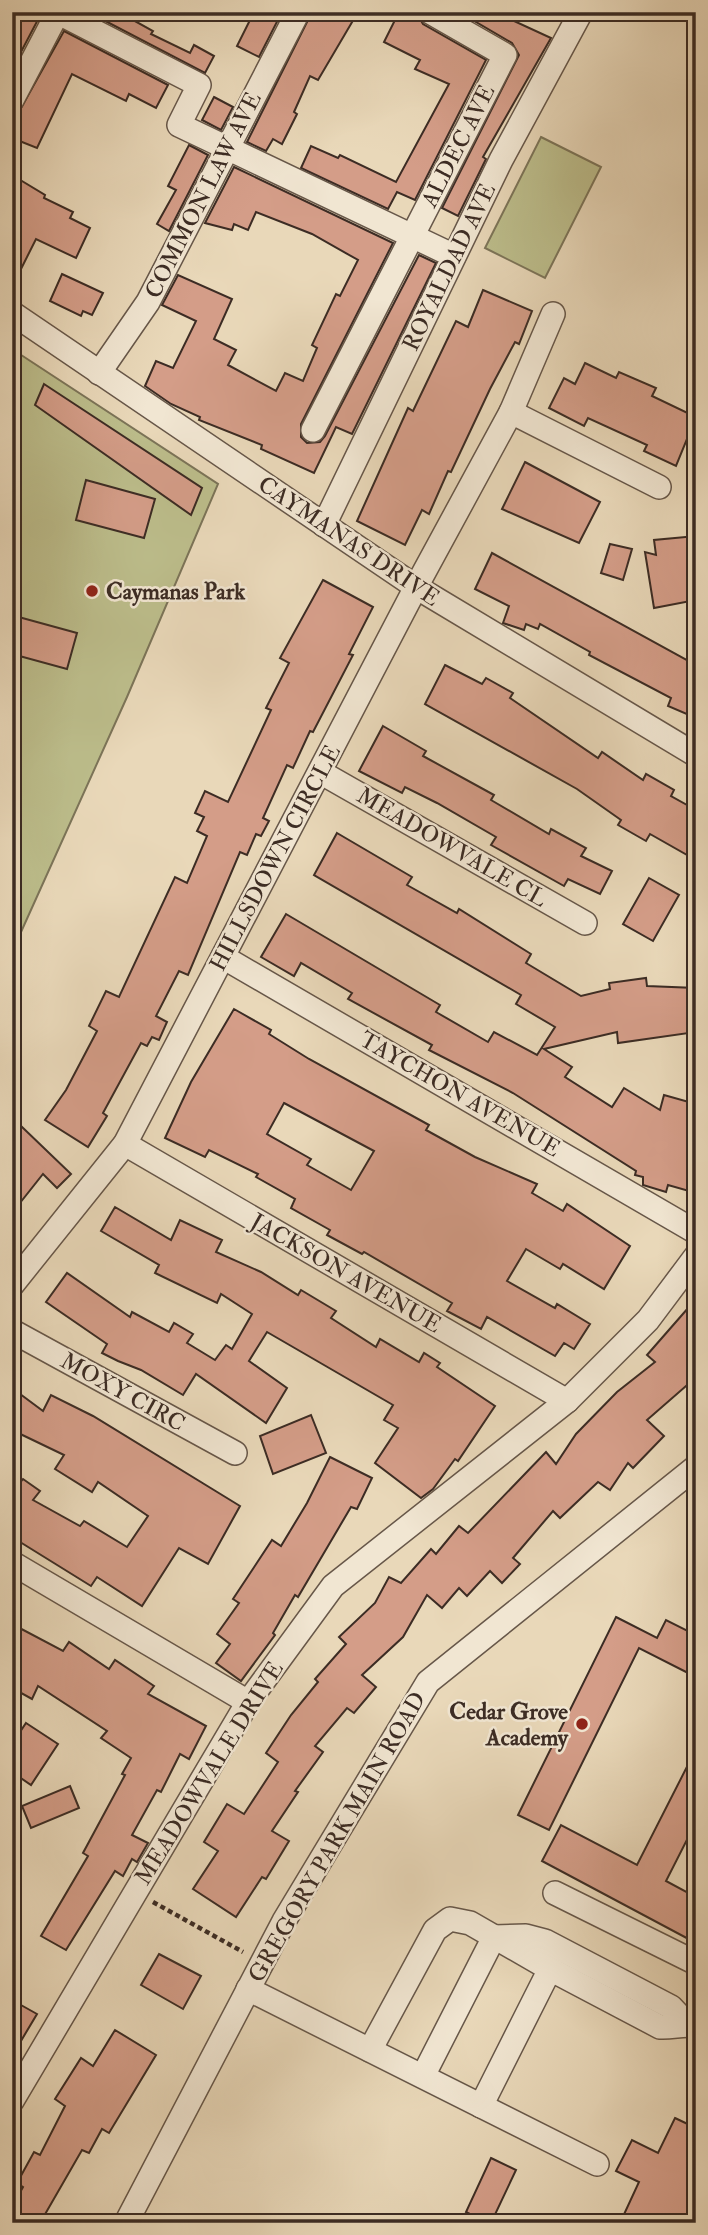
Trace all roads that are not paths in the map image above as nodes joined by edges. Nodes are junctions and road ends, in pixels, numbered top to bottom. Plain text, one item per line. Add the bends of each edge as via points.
1 (57, 12) edge
2 (298, 12) edge
3 (430, 12) edge
4 (582, 12) edge
5 (12, 100) edge
6 (228, 148) junction
7 (411, 238) junction
8 (454, 256) junction
9 (12, 313) edge
10 (553, 314) dead end
11 (100, 373) junction
12 (511, 412) junction
13 (313, 430) dead end
14 (659, 487) dead end
15 (324, 525) junction
16 (416, 587) junction
17 (696, 755) edge
18 (320, 772) junction
19 (585, 923) dead end
20 (223, 957) junction
21 (125, 1144) junction
22 (696, 1232) edge
23 (696, 1256) edge
24 (12, 1285) edge
25 (12, 1331) edge
26 (567, 1401) junction
27 (234, 1453) dead end
28 (696, 1466) edge
29 (12, 1563) edge
30 (248, 1702) junction
31 (555, 1893) dead end
32 (494, 1937) junction
33 (696, 1963) edge
34 (550, 1969) junction
35 (248, 1989) junction
36 (691, 2025) edge
37 (370, 2050) junction
38 (20, 2070) edge
39 (423, 2076) junction
40 (12, 2101) edge
41 (481, 2106) junction
42 (597, 2164) dead end
43 (126, 2223) edge

1 - 5 street
1 - 6 street via 198,85 179,125
2 - 6 street, COMMON LAW AVE
3 - 7 street, ALDEC AVE via 505,55
4 - 8 street, ROYALDAD AVE via 500,160
6 - 7 street
6 - 11 street, COMMON LAW AVE via 148,302
7 - 8 street
7 - 13 street, ALDEC AVE
8 - 15 street, ROYALDAD AVE
9 - 11 street, CAYMANAS DRIVE
10 - 12 street, HILLSDOWN CIRCLE
11 - 15 street, CAYMANAS DRIVE
12 - 14 street
12 - 16 street, HILLSDOWN CIRCLE
15 - 16 street, CAYMANAS DRIVE
16 - 17 street, CAYMANAS DRIVE
16 - 18 street, HILLSDOWN CIRCLE
18 - 19 street, MEADOWVALE CL
18 - 20 street, HILLSDOWN CIRCLE
20 - 21 street, HILLSDOWN CIRCLE
20 - 22 street, TAYCHON AVENUE
21 - 24 street, HILLSDOWN CIRCLE
21 - 26 street, JACKSON AVENUE
23 - 26 street, MEADOWVALE DRIVE via 648,1320
25 - 27 street, MOXY CIRC
26 - 30 street, MEADOWVALE DRIVE via 332,1586
28 - 35 street, GREGORY PARK MAIN ROAD via 428,1682
29 - 30 street
30 - 38 street, MEADOWVALE DRIVE via 135,1892
31 - 33 street
32 - 34 street
32 - 36 street via 545,1941 671,2007
32 - 37 street via 470,1923 450,1919 435,1930
32 - 39 street
34 - 36 street via 660,2027
34 - 41 street
35 - 37 street
35 - 43 street, GREGORY PARK MAIN ROAD
37 - 39 street
38 - 40 street, MEADOWVALE DRIVE
39 - 41 street
41 - 42 street

